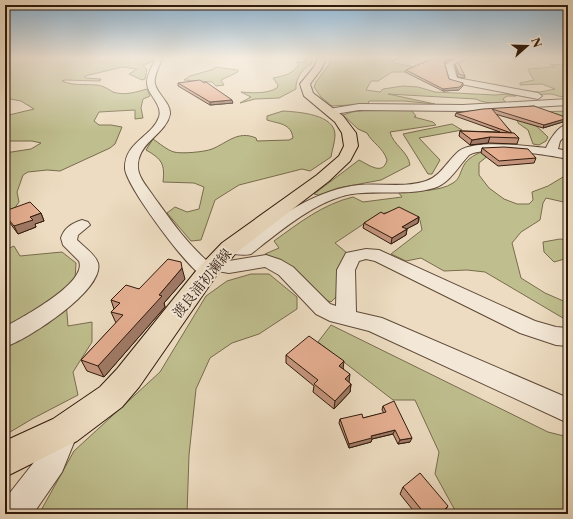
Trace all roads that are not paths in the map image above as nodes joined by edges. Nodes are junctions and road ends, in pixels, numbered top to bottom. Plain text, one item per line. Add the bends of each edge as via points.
1 (151, 82) edge
2 (306, 82) edge
3 (462, 82) edge
4 (568, 102) edge
5 (329, 112) junction
6 (568, 127) edge
7 (551, 151) junction
8 (568, 155) edge
9 (82, 226) dead end
10 (229, 248) junction
11 (211, 268) junction
12 (346, 317) junction
13 (568, 337) edge
14 (5, 338) edge
15 (568, 411) edge
16 (65, 430) junction
17 (5, 459) edge
18 (14, 514) edge

1 - 11 street via 166,115 134,153 131,161 134,176 182,246 198,264
2 - 5 main road, 渡良浦初瀬線 via 305,88 308,94
3 - 4 street
4 - 5 street via 463,108 359,107
5 - 10 main road, 渡良浦初瀬線 via 343,123 351,139 352,146 345,158 323,178
6 - 7 street via 555,140
7 - 8 street
7 - 10 street via 473,149 464,152 438,181 429,185 350,190 332,195 276,227 245,250
9 - 14 street via 68,237 88,263 89,272 85,280 48,312
10 - 11 main road, 渡良浦初瀬線
11 - 12 street via 266,261 275,264 286,271 323,309
11 - 16 main road, 渡良浦初瀬線 via 111,398
12 - 13 street via 346,270 352,257 366,254 379,256 528,327
12 - 15 street via 374,324
16 - 17 main road, 渡良浦初瀬線
16 - 18 street via 52,462

